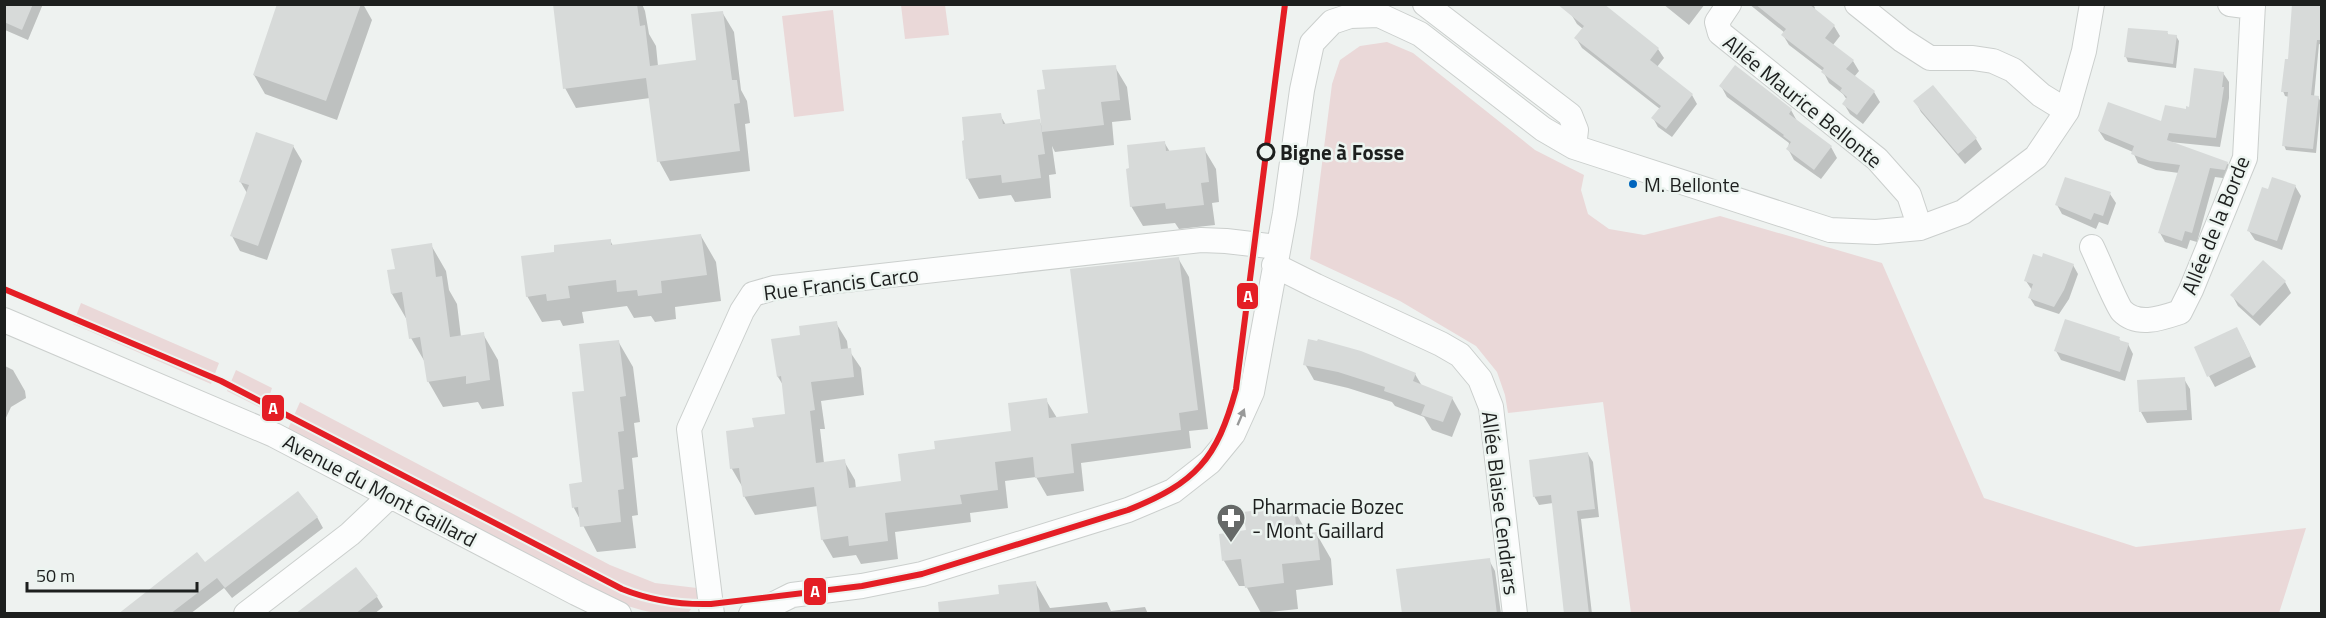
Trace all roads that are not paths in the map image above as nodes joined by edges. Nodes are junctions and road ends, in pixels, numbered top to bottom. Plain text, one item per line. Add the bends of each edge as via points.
1 (1425, 4) edge
2 (1729, 4) edge
3 (1857, 4) edge
4 (2092, 4) edge
5 (2246, 5) edge
6 (2067, 111) junction
7 (1574, 147) junction
8 (1920, 228) junction
9 (2092, 247) dead end
10 (1276, 256) junction
11 (4, 320) edge
12 (390, 496) junction
13 (756, 613) edge
14 (246, 614) edge
15 (619, 614) edge
16 (712, 614) edge
17 (1515, 614) edge

1 - 7 street via 1570,115 1576,130
2 - 8 street, Allée Maurice Bellonte via 1717,22 1720,33 1877,159 1909,195
3 - 6 street via 1930,58 1993,61 2013,70
4 - 6 street
5 - 9 street, Allée de la Borde via 2245,158 2180,312 2140,320 2122,311
6 - 8 street via 2036,158 1963,213
7 - 8 street via 1830,230 1876,232
7 - 10 street via 1543,129 1420,34 1379,15 1350,16 1332,22 1312,43
13 -> 10 street via 792,595 862,586 961,563 1128,510 1173,490 1210,462 1233,434 1252,392
10 - 16 street, Rue Francis Carco via 1226,241 1201,240 774,288 753,294 689,429
10 - 17 street, Allée Blaise Cendrars via 1316,286 1460,355 1480,379 1491,413
11 - 12 street, Avenue du Mont Gaillard via 269,433
12 - 14 street via 350,534
12 - 15 street, Avenue du Mont Gaillard

